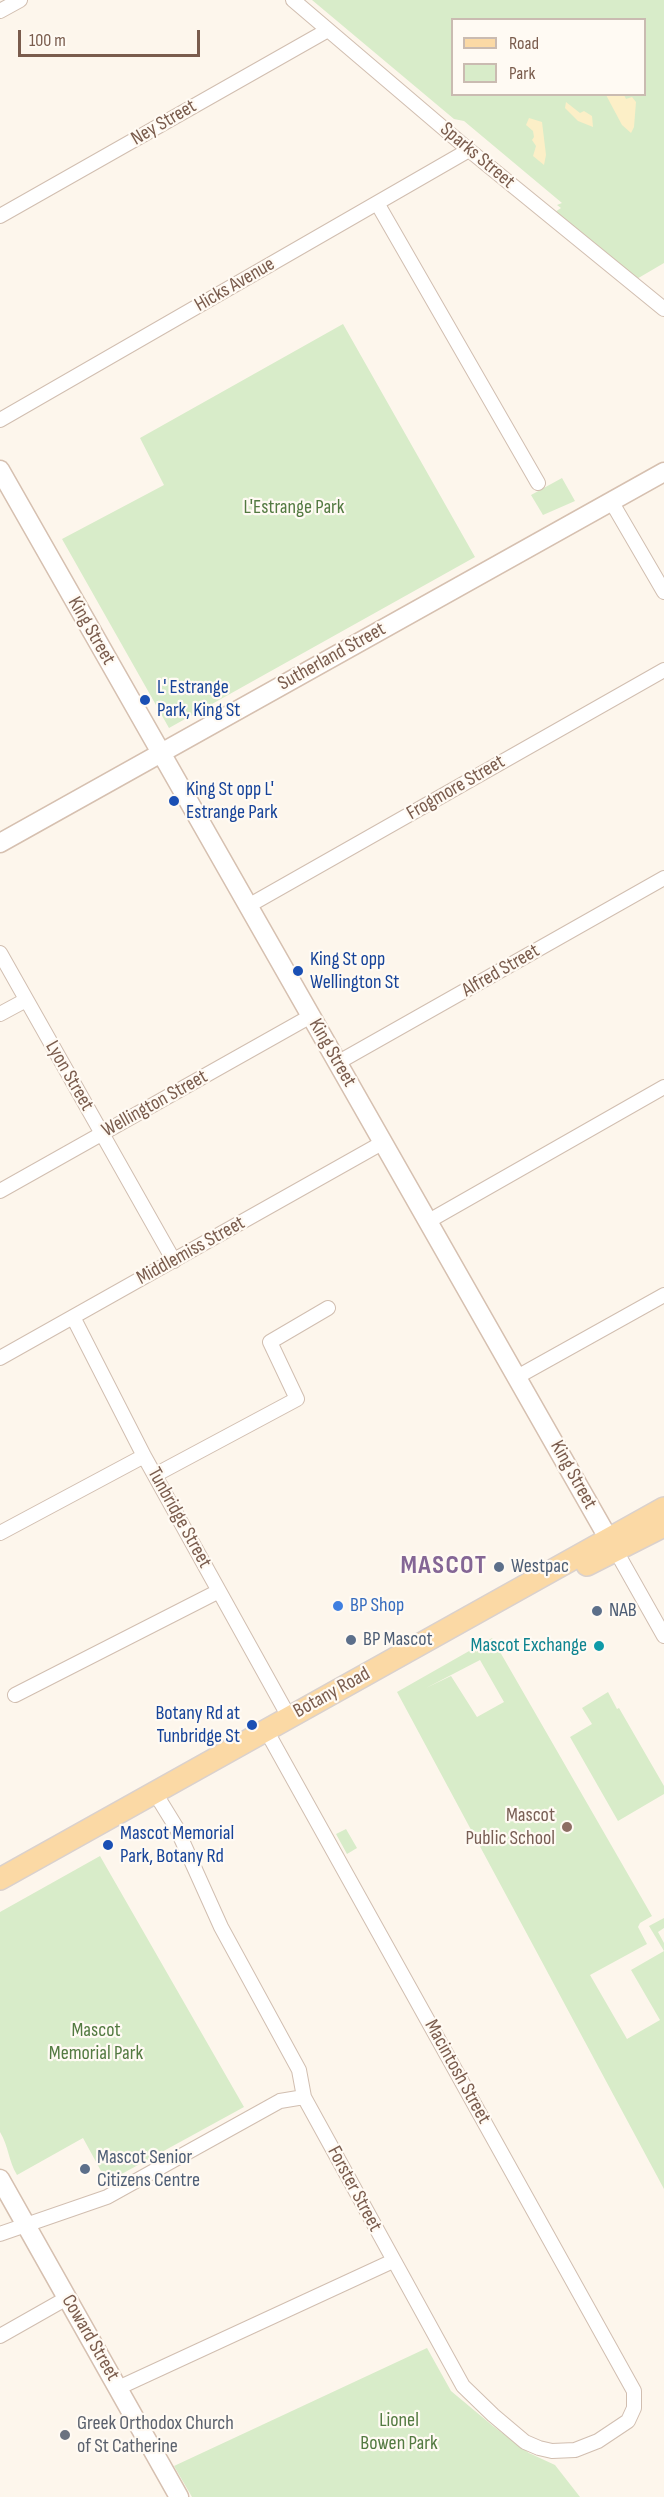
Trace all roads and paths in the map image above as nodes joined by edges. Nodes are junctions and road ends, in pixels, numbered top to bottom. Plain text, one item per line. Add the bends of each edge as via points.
1 (20, 0) edge
2 (293, 0) edge
3 (0, 11) edge
4 (328, 30) junction
5 (469, 150) junction
6 (377, 203) junction
7 (0, 216) edge
8 (664, 309) edge
9 (0, 420) edge
10 (0, 470) edge
11 (664, 472) edge
12 (538, 483) dead end
13 (611, 501) junction
14 (664, 592) edge
15 (664, 670) edge
16 (161, 753) junction
17 (0, 843) edge
18 (664, 878) edge
19 (248, 906) junction
20 (0, 953) edge
21 (26, 1000) junction
22 (0, 1014) edge
23 (311, 1016) junction
24 (337, 1063) junction
25 (664, 1087) edge
26 (103, 1134) junction
27 (382, 1143) junction
28 (0, 1191) edge
29 (427, 1222) junction
30 (174, 1261) junction
31 (664, 1295) edge
32 (328, 1308) dead end
33 (73, 1317) junction
34 (0, 1358) edge
35 (517, 1377) junction
36 (144, 1456) junction
37 (155, 1475) junction
38 (664, 1508) edge
39 (664, 1526) edge
40 (0, 1533) edge
41 (612, 1545) junction
42 (219, 1591) junction
43 (664, 1636) edge
44 (15, 1695) dead end
45 (289, 1717) junction
46 (271, 1739) junction
47 (160, 1801) junction
48 (0, 1879) edge
49 (0, 1893) edge
50 (304, 2097) junction
51 (0, 2179) edge
52 (26, 2225) junction
53 (0, 2234) edge
54 (393, 2261) junction
55 (67, 2298) junction
56 (0, 2336) edge
57 (118, 2388) junction
58 (634, 2408) joint
59 (179, 2497) edge

1 - 3 street
2 - 4 street, Sparks Street
4 - 5 street, Sparks Street
4 - 7 street, Ney Street
5 - 6 street, Hicks Avenue
5 - 8 street, Sparks Street
6 - 9 street, Hicks Avenue
6 - 12 street
10 - 16 main road, King Street
11 - 13 main road, Sutherland Street
13 - 14 street
13 - 16 main road, Sutherland Street
15 - 19 street, Frogmore Street
16 - 17 main road, Sutherland Street
16 - 19 main road, King Street
18 - 24 street, Alfred Street
19 - 23 main road, King Street
20 - 21 street, Lyon Street
21 - 22 street
21 - 26 street, Lyon Street
23 - 24 main road, King Street
23 - 26 street, Wellington Street
24 - 27 main road, King Street
25 - 29 street
26 - 28 street, Wellington Street
26 - 30 street, Lyon Street
27 - 29 main road, King Street
27 - 30 street, Middlemiss Street
29 - 35 main road, King Street
30 - 33 street, Middlemiss Street
31 - 35 street
32 - 37 street via 270,1342 297,1399
33 - 34 street, Middlemiss Street
33 - 36 street, Tunbridge Street
35 - 41 main road, King Street
36 - 37 street, Tunbridge Street
36 - 40 street
37 - 42 street, Tunbridge Street
38 - 41 main road, Botany Road
39 - 41 main road, Botany Road
41 - 43 street, King Street
41 - 45 main road, Botany Road
41 - 46 main road, Botany Road via 598,1559
42 - 44 street
42 - 45 street, Tunbridge Street
45 - 48 main road, Botany Road
46 - 47 main road, Botany Road
46 - 58 street, Macintosh Street via 634,2391
47 - 49 main road, Botany Road
47 - 50 street, Forster Street via 176,1827 221,1927 299,2070
50 - 52 street via 280,2101 107,2197
50 - 54 street, Forster Street
51 - 52 main road, Coward Street
52 - 53 street
52 - 55 main road, Coward Street
54 - 57 street
54 - 58 street, Forster Street via 463,2386 525,2442 552,2451 588,2446 628,2421
55 - 56 street
55 - 57 main road, Coward Street
57 - 59 main road, Coward Street

